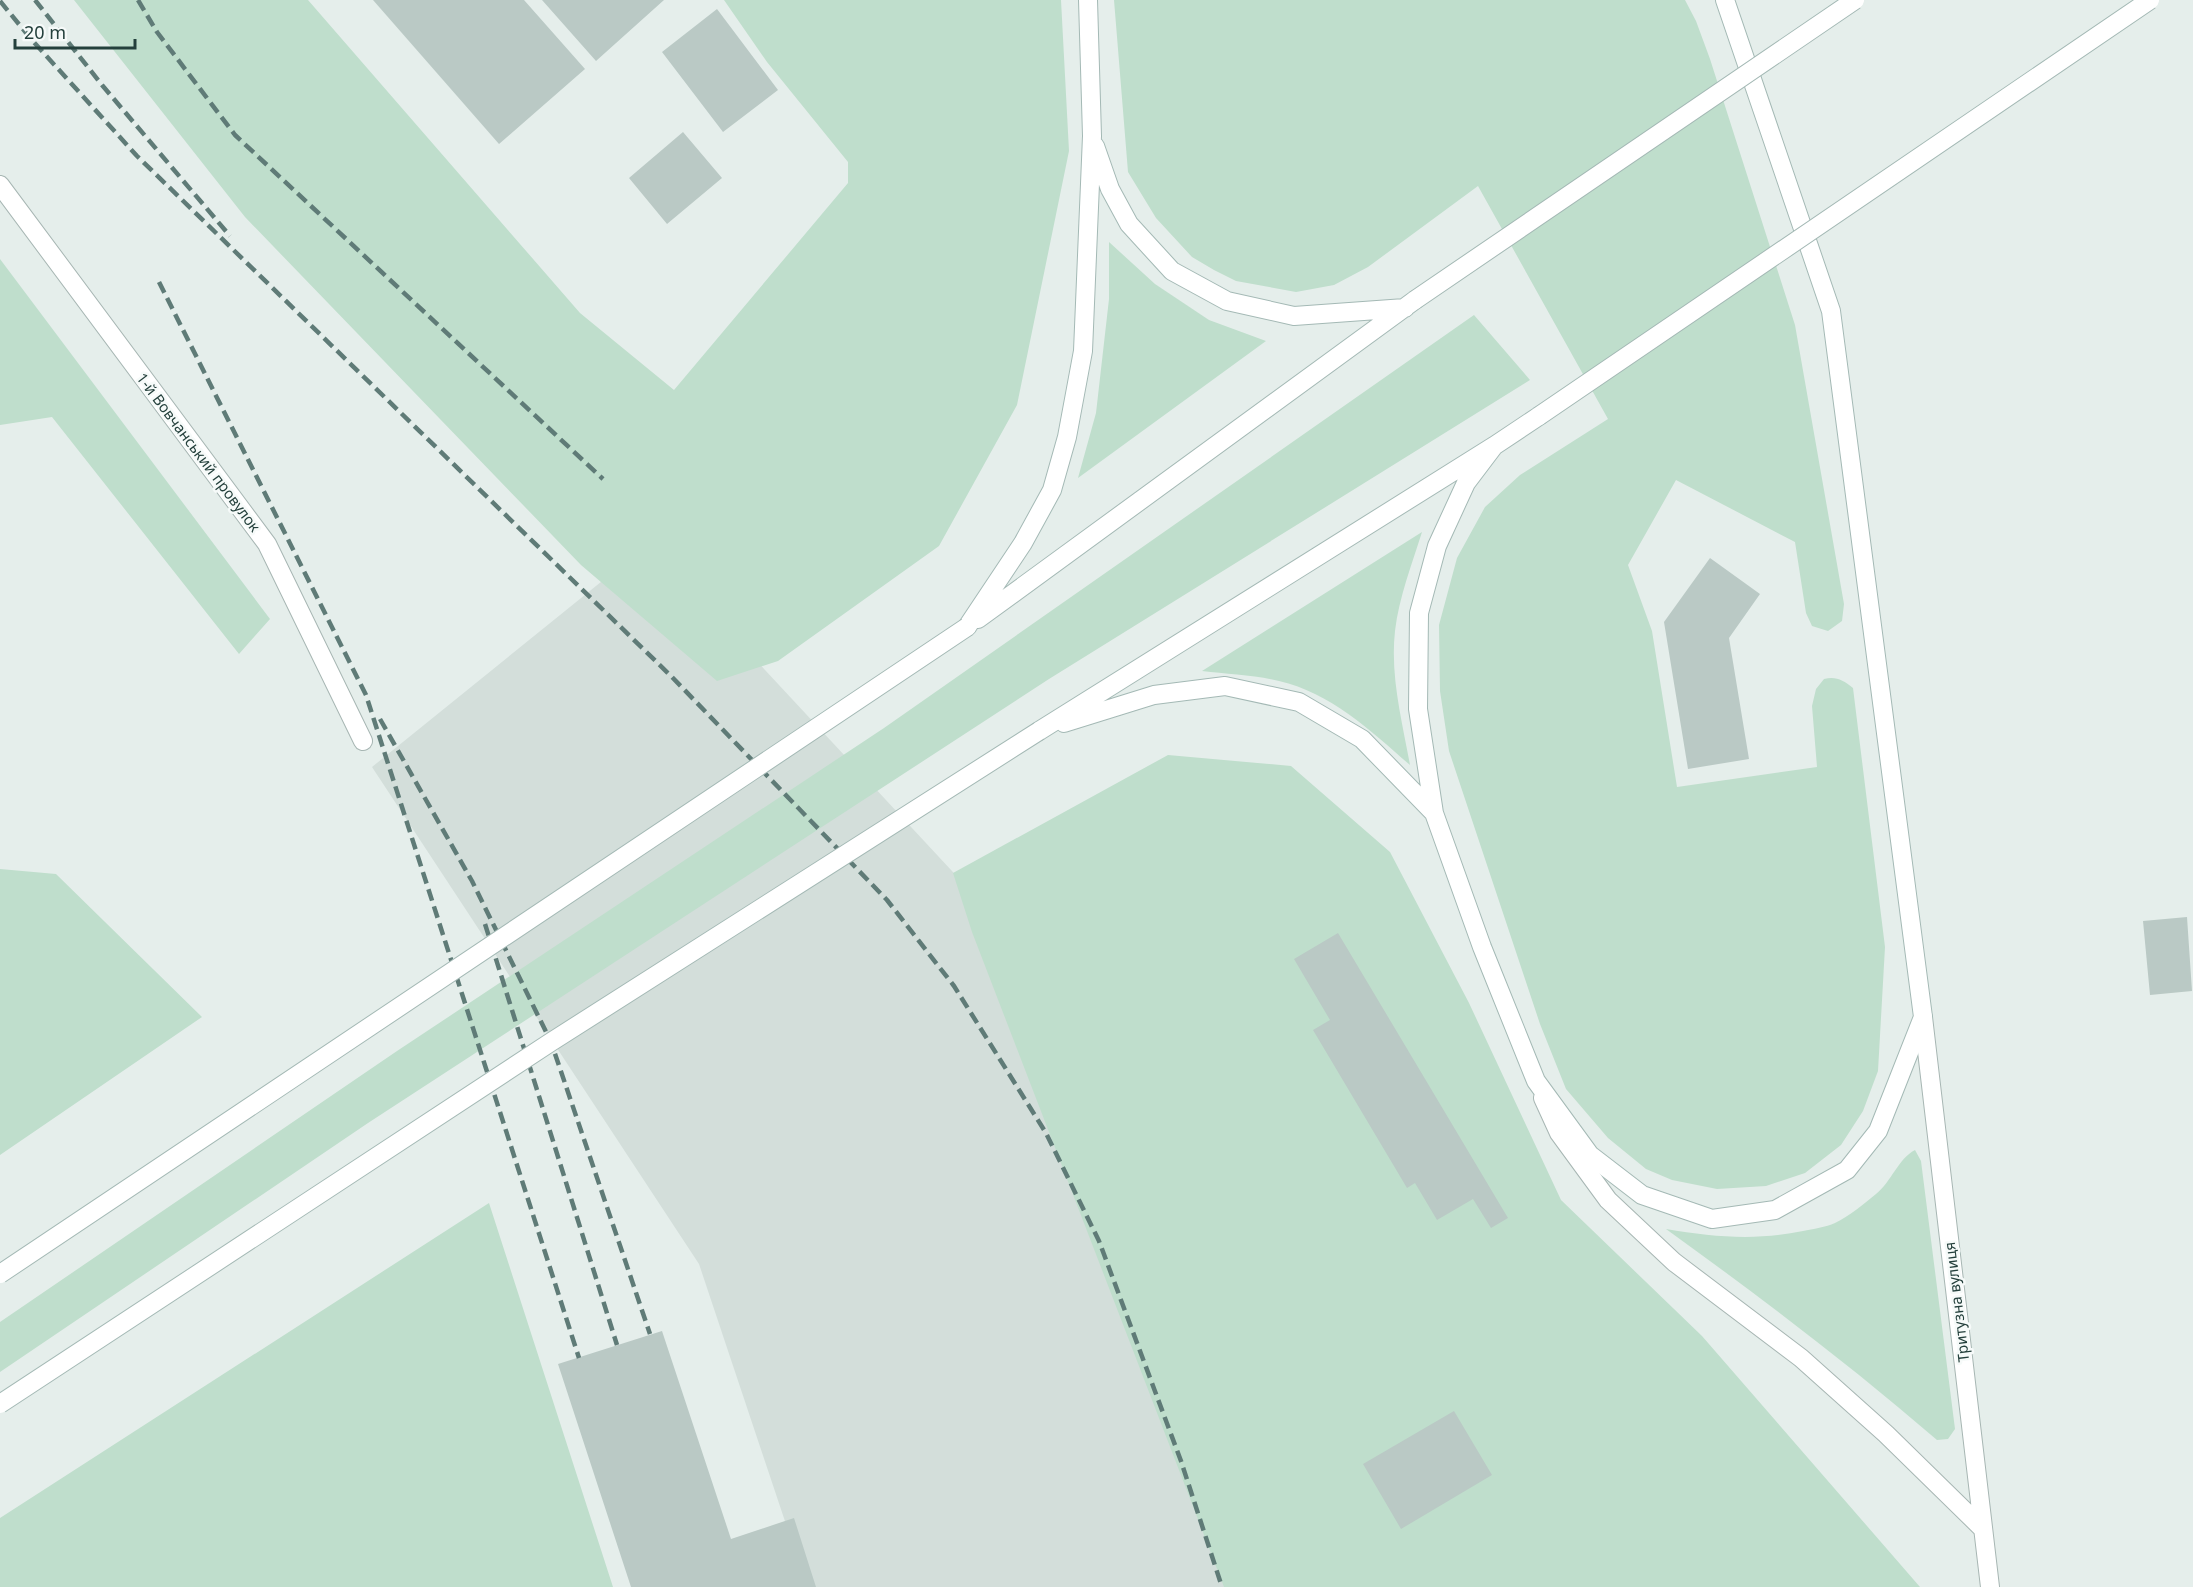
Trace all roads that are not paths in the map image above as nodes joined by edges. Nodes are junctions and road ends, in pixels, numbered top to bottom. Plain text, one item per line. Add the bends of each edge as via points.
1 (1088, 0) edge
2 (1725, 0) edge
3 (1855, 0) edge
4 (2150, 0) edge
5 (1092, 136) junction
6 (0, 185) edge
7 (1410, 304) junction
8 (1494, 446) junction
9 (967, 627) junction
10 (1039, 731) junction
11 (363, 741) dead end
12 (1434, 813) junction
13 (1923, 1017) junction
14 (1536, 1081) junction
15 (0, 1274) edge
16 (0, 1404) edge
17 (1982, 1528) junction
18 (1990, 1587) edge

1 - 5 main road
2 - 13 main road, Тритузна вулиця via 1831,311
3 - 7 main road, bridge
4 - 8 main road, bridge
5 - 7 main road via 1110,189 1129,224 1172,271 1227,301 1294,316
5 - 9 main road via 1083,351 1067,437 1052,490 1023,543
6 - 11 main road, 1-й Вовчанський провулок via 267,544
7 - 9 main road
8 - 10 main road
8 - 12 main road via 1466,483 1437,546 1419,613 1419,709
9 - 15 main road, bridge
10 - 12 main road via 1154,694 1225,687 1299,702 1362,739
10 - 16 main road, bridge via 561,1036
12 - 14 main road
13 - 14 main road via 1878,1131 1847,1170 1775,1210 1712,1219 1642,1195 1590,1155
13 - 17 main road, Тритузна вулиця
14 - 17 main road via 1559,1133 1608,1200 1674,1262 1801,1358
17 - 18 main road, Тритузна вулиця

